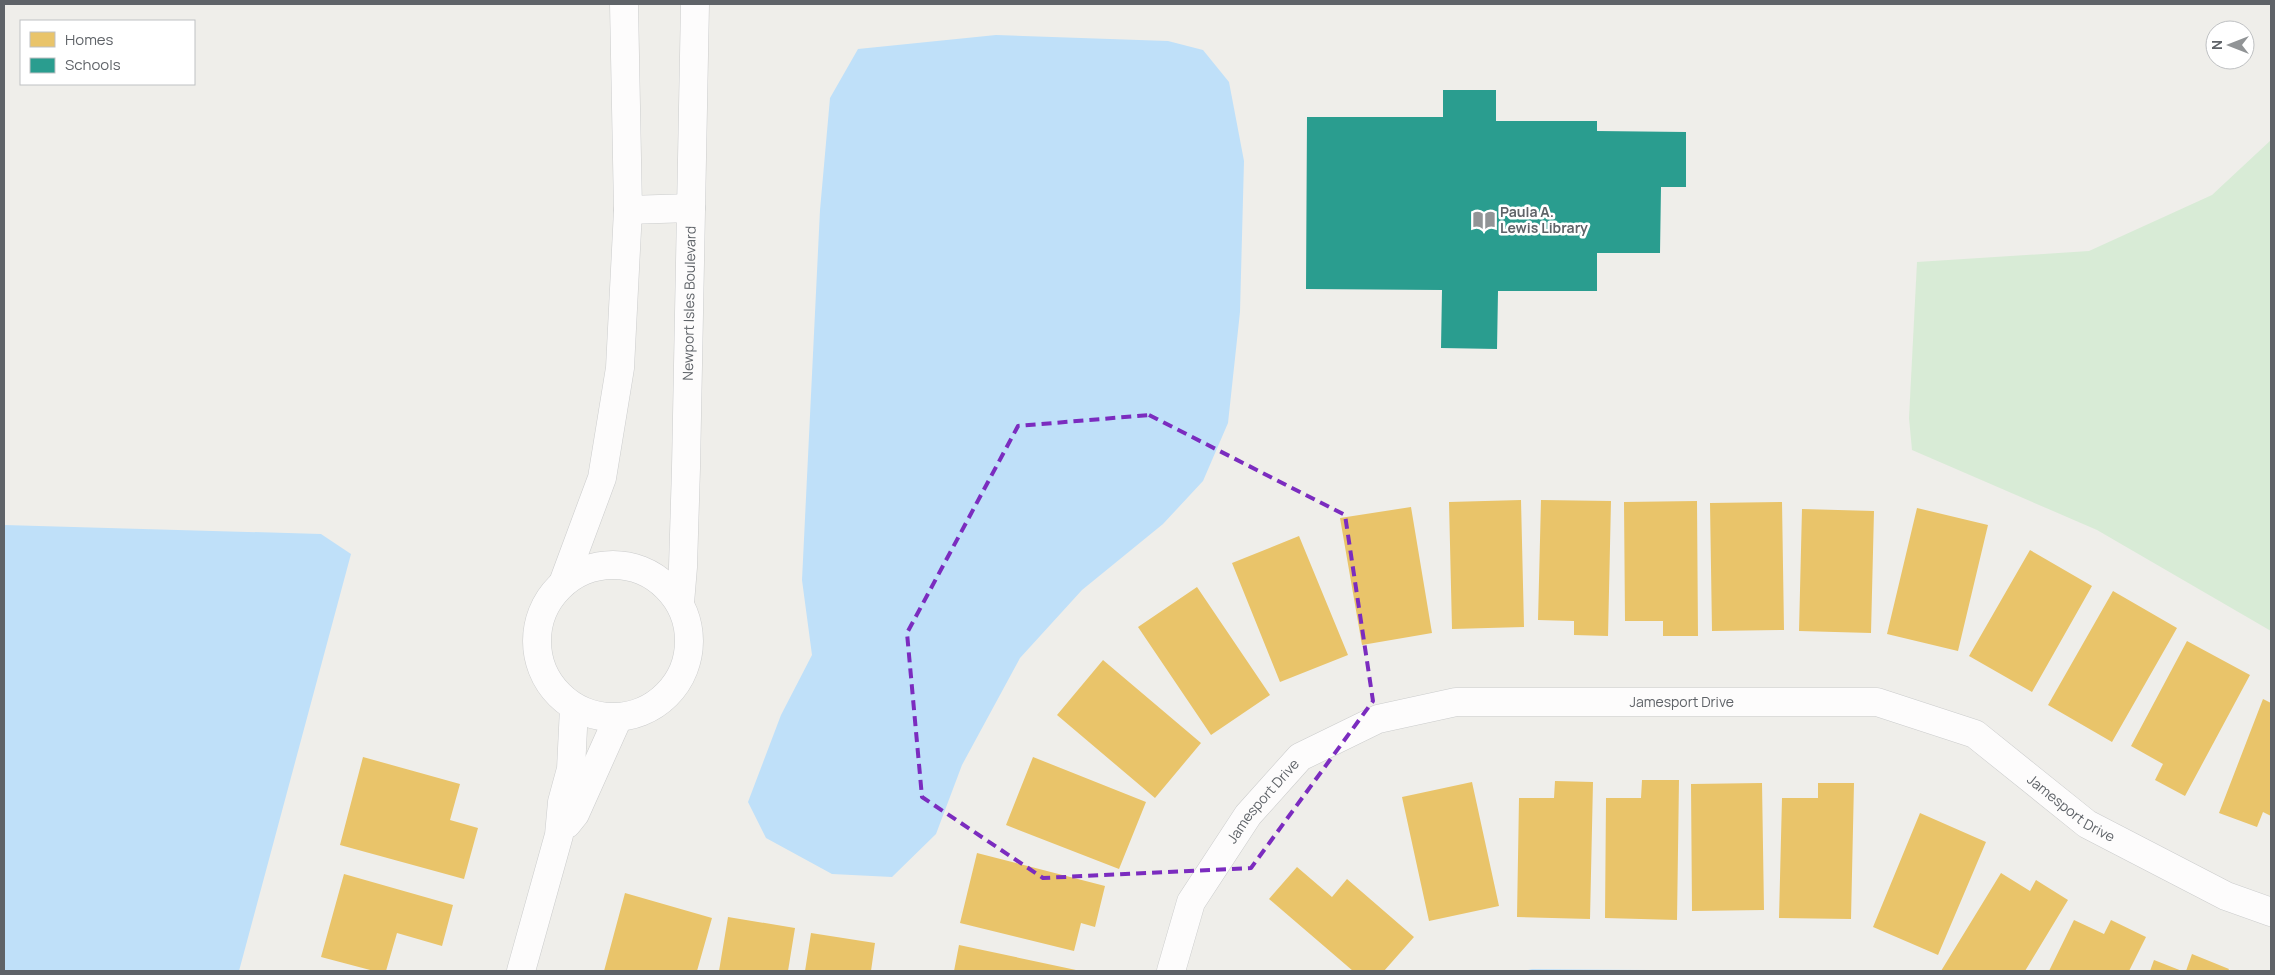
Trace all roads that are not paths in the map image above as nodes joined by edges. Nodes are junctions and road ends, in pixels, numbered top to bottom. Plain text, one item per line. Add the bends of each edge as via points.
1 (624, 4) edge
2 (695, 4) edge
3 (691, 208) junction
4 (628, 210) junction
5 (563, 583) junction
6 (680, 603) junction
7 (574, 708) junction
8 (618, 718) junction
9 (559, 835) junction
10 (2271, 912) edge
11 (521, 971) edge
12 (1171, 971) edge

1 - 4 street
2 - 3 street, Newport Isles Boulevard
3 - 4 street
3 - 6 street, Newport Isles Boulevard via 686,478
4 - 5 street via 620,368 602,478
5 - 6 street via 585,569 628,565 663,582
5 - 7 street via 546,603 536,641 541,668 554,690
6 - 8 street via 688,628 688,654 679,680 666,696 644,711
7 - 8 street via 592,715
7 - 9 street via 571,769 562,802
8 - 9 street via 575,814
9 - 11 street
10 - 12 street, Jamesport Drive via 2226,896 2087,824 1975,734 1877,702 1456,702 1378,719 1300,757 1248,815 1190,902

